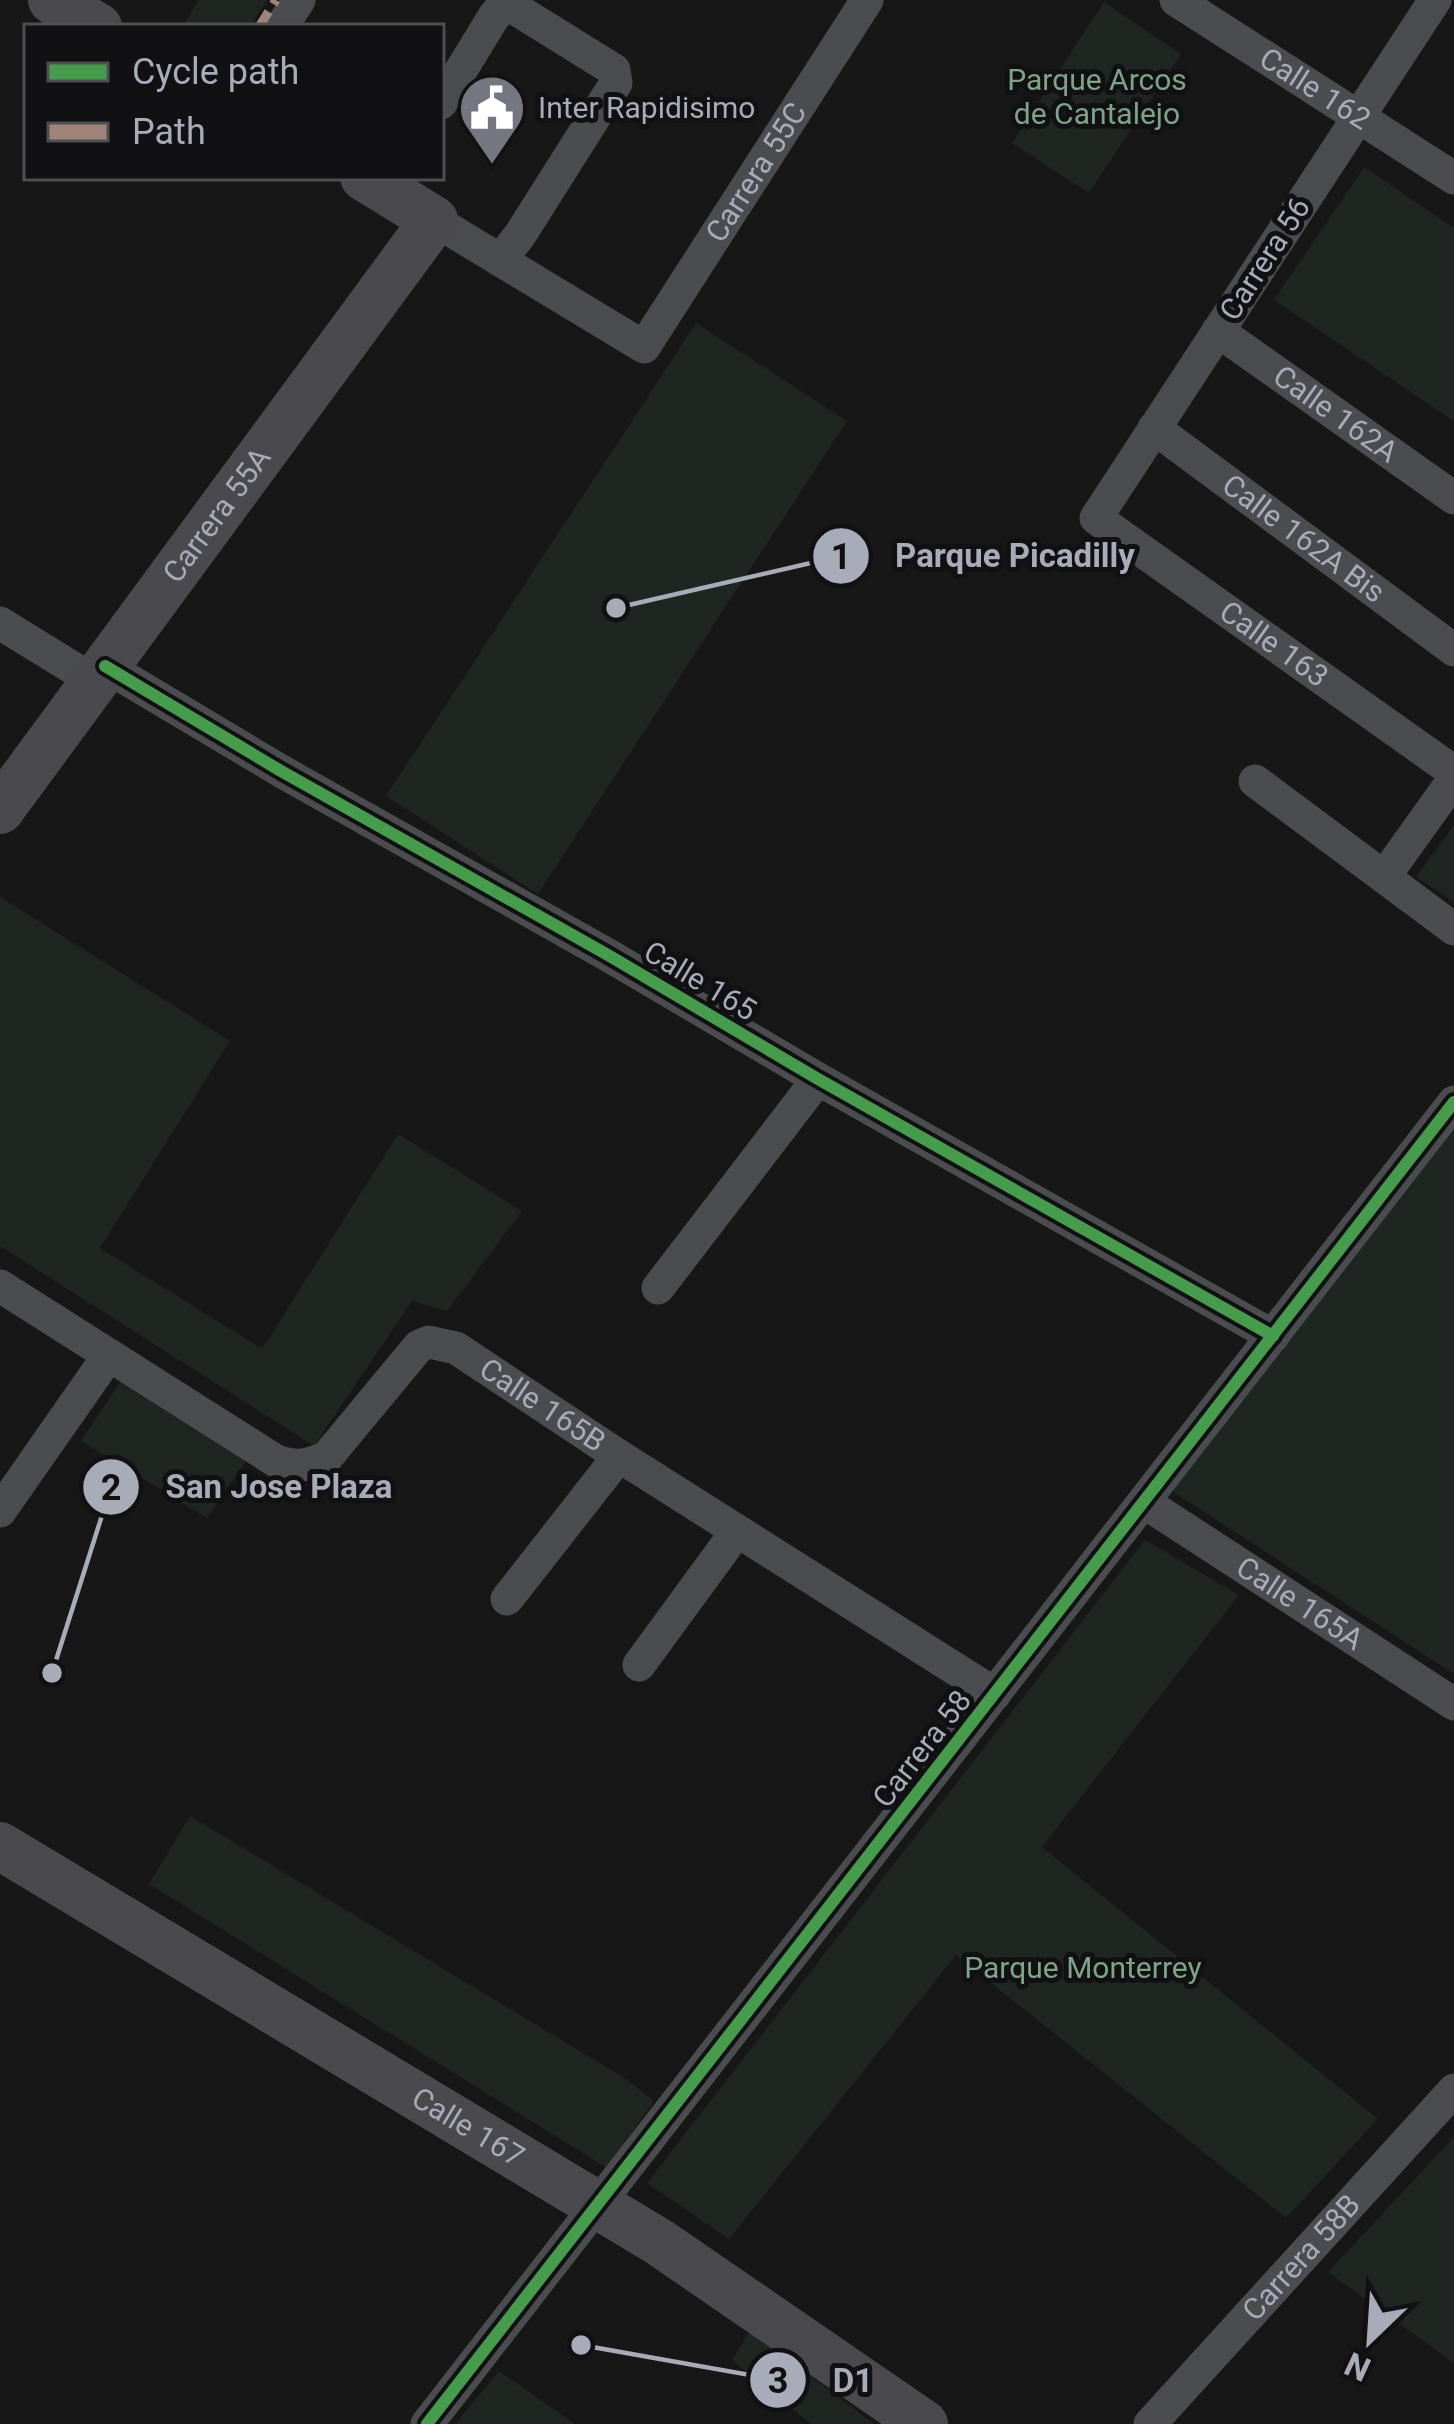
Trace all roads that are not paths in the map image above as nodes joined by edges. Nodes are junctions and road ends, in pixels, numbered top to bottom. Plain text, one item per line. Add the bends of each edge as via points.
1 (52, 0) edge
2 (867, 0) edge
3 (1176, 0) edge
4 (1435, 0) edge
5 (93, 24) edge
6 (444, 98) edge
7 (1358, 117) junction
8 (1454, 178) edge
9 (382, 181) edge
10 (434, 220) junction
11 (500, 260) junction
12 (1218, 331) junction
13 (1154, 428) junction
14 (1454, 497) edge
15 (1096, 518) joint
16 (0, 623) edge
17 (1454, 650) edge
18 (99, 673) junction
19 (1454, 776) edge
20 (1255, 781) dead end
21 (0, 810) edge
22 (1384, 877) junction
23 (1454, 929) edge
24 (818, 1079) junction
25 (1454, 1102) edge
26 (0, 1286) edge
27 (658, 1288) dead end
28 (1273, 1336) junction
29 (109, 1355) junction
30 (619, 1456) junction
31 (1144, 1502) junction
32 (0, 1511) edge
33 (737, 1531) junction
34 (507, 1599) dead end
35 (638, 1665) dead end
36 (995, 1694) junction
37 (1454, 1704) edge
38 (0, 1846) edge
39 (1454, 2090) edge
40 (599, 2205) junction
41 (427, 2424) edge
42 (924, 2424) edge
43 (1150, 2424) edge

1 - 5 street
2 - 11 street, Carrera 55C via 644,346
3 - 7 street, Calle 162
4 - 7 street, Carrera 56
6 - 11 street via 493,18 511,6 614,70 616,83
7 - 8 street, Calle 162
7 - 12 street, Carrera 56
9 - 10 street
10 - 11 street
10 - 18 street, Carrera 55A
12 - 13 street, Carrera 56
12 - 14 street, Calle 162A
13 - 15 street, Carrera 56
13 - 17 street, Calle 162A Bis
15 - 19 street, Calle 163
16 - 18 street, Calle 165
18 - 21 street, Carrera 55A
18 - 24 street, Calle 165
19 - 22 street
20 - 22 street
22 - 23 street
24 - 27 street
24 - 28 street, Calle 165
25 - 28 street, Carrera 58
26 - 29 street, Calle 165B
28 - 31 street, Carrera 58
29 - 30 street, Calle 165B via 294,1467 327,1457 419,1346 441,1342
29 - 32 street
30 - 33 street, Calle 165B
30 - 34 street
31 - 36 street, Carrera 58
31 - 37 street, Calle 165A
33 - 35 street
33 - 36 street, Calle 165B
36 - 40 street, Carrera 58
38 - 40 street, Calle 167
39 - 43 street, Carrera 58B
40 - 41 street, Carrera 58
40 - 42 street, Calle 167

